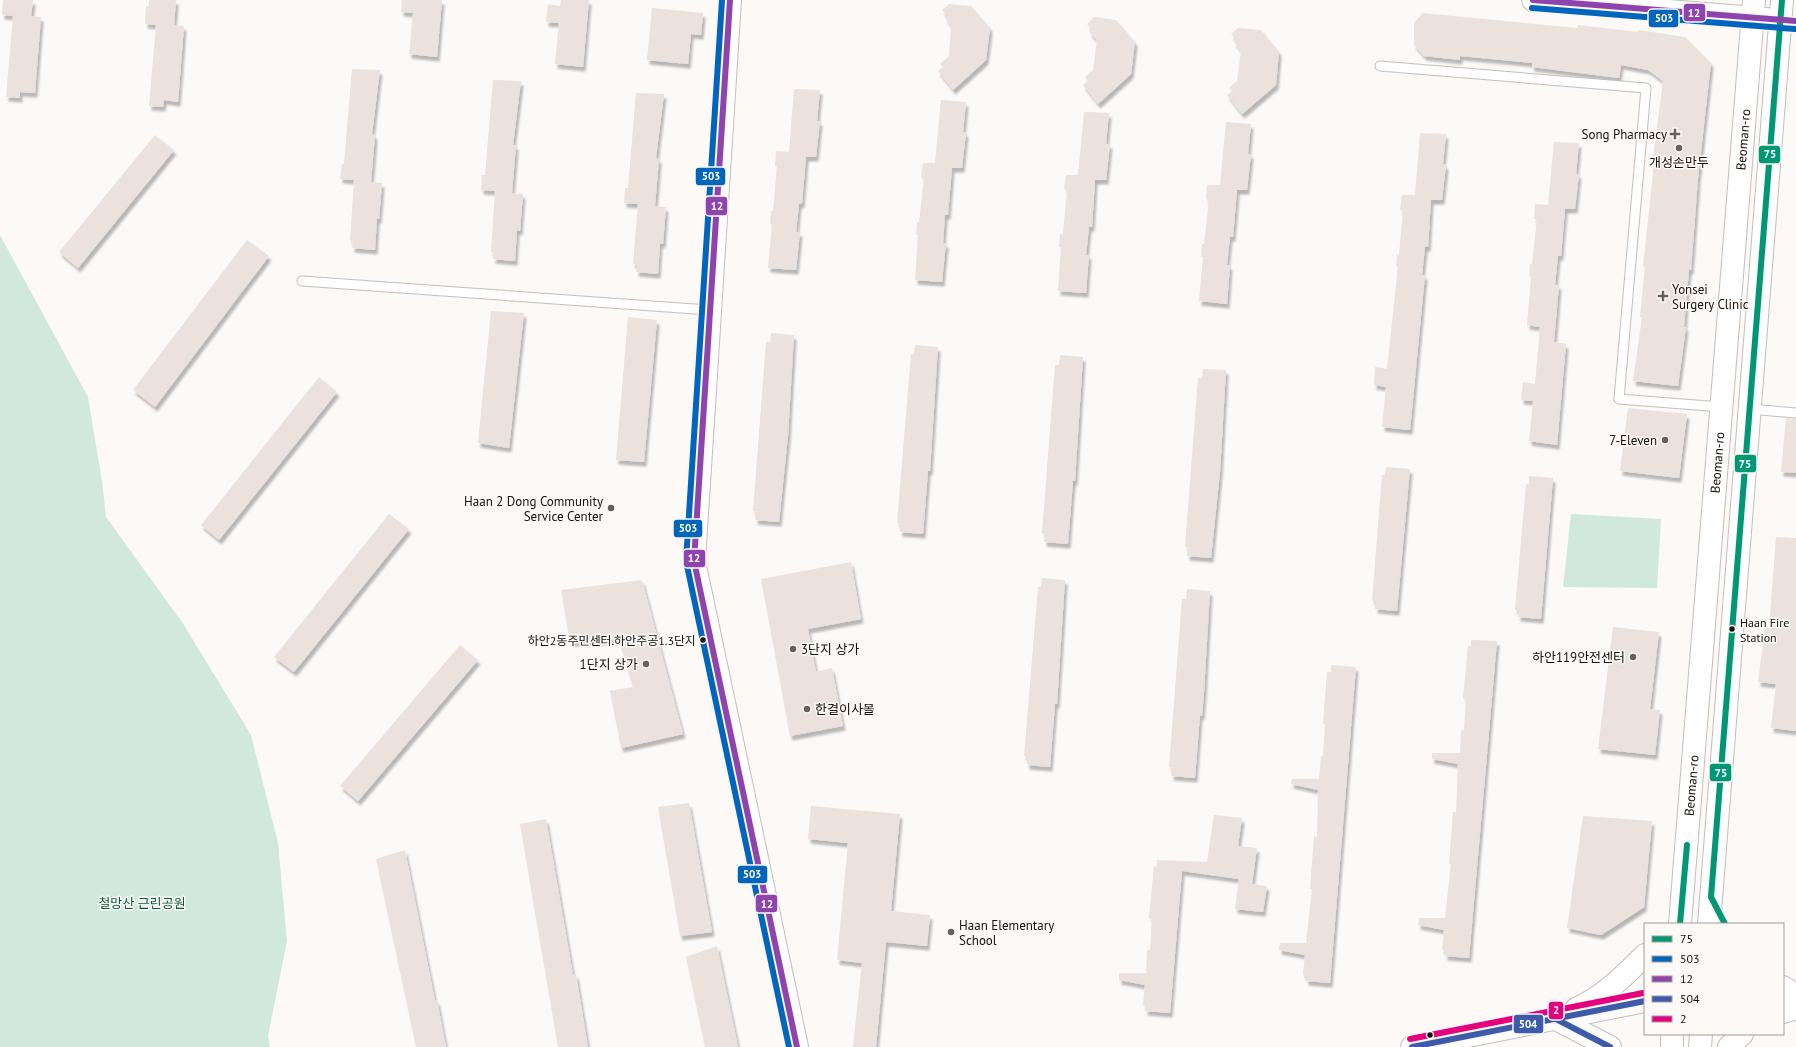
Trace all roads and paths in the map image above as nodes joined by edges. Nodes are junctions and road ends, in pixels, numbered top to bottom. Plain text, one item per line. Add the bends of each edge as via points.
1 (730, 0) edge
2 (1533, 0) edge
3 (1753, 9) edge
4 (1786, 14) edge
5 (1380, 66) dead end
6 (302, 281) dead end
7 (709, 310) junction
8 (1721, 407) junction
9 (1750, 409) junction
10 (1796, 414) edge
11 (1711, 897) junction
12 (1678, 920) edge
13 (1709, 923) edge
14 (1724, 923) edge
15 (1644, 956) edge
16 (1784, 988) edge
17 (1796, 996) edge
18 (1644, 1001) edge
19 (1784, 1002) edge
20 (1796, 1003) edge
21 (1796, 1008) edge
22 (1784, 1012) edge
23 (1554, 1018) junction
24 (1672, 1035) edge
25 (1701, 1035) edge
26 (1741, 1035) edge
27 (797, 1047) edge
28 (1412, 1047) edge
29 (1610, 1047) edge
30 (1672, 1047) edge
31 (1700, 1047) edge
32 (1729, 1047) edge

1 - 7 main road
2 - 3 main road
3 - 4 main road
3 - 8 main road, Beoman-ro
4 - 9 main road
5 - 8 lane via 1646,88 1620,398
6 - 7 lane
7 - 27 main road via 694,561
8 - 12 main road, Beoman-ro
9 - 10 lane
9 - 11 main road
11 - 13 main road
11 - 14 main road
15 - 23 main road via 1591,1003
16 - 17 main road
18 - 23 main road
19 - 20 main road
21 - 22 main road
23 - 28 main road
23 - 29 main road
24 - 30 main road
25 - 31 main road
26 - 32 main road

